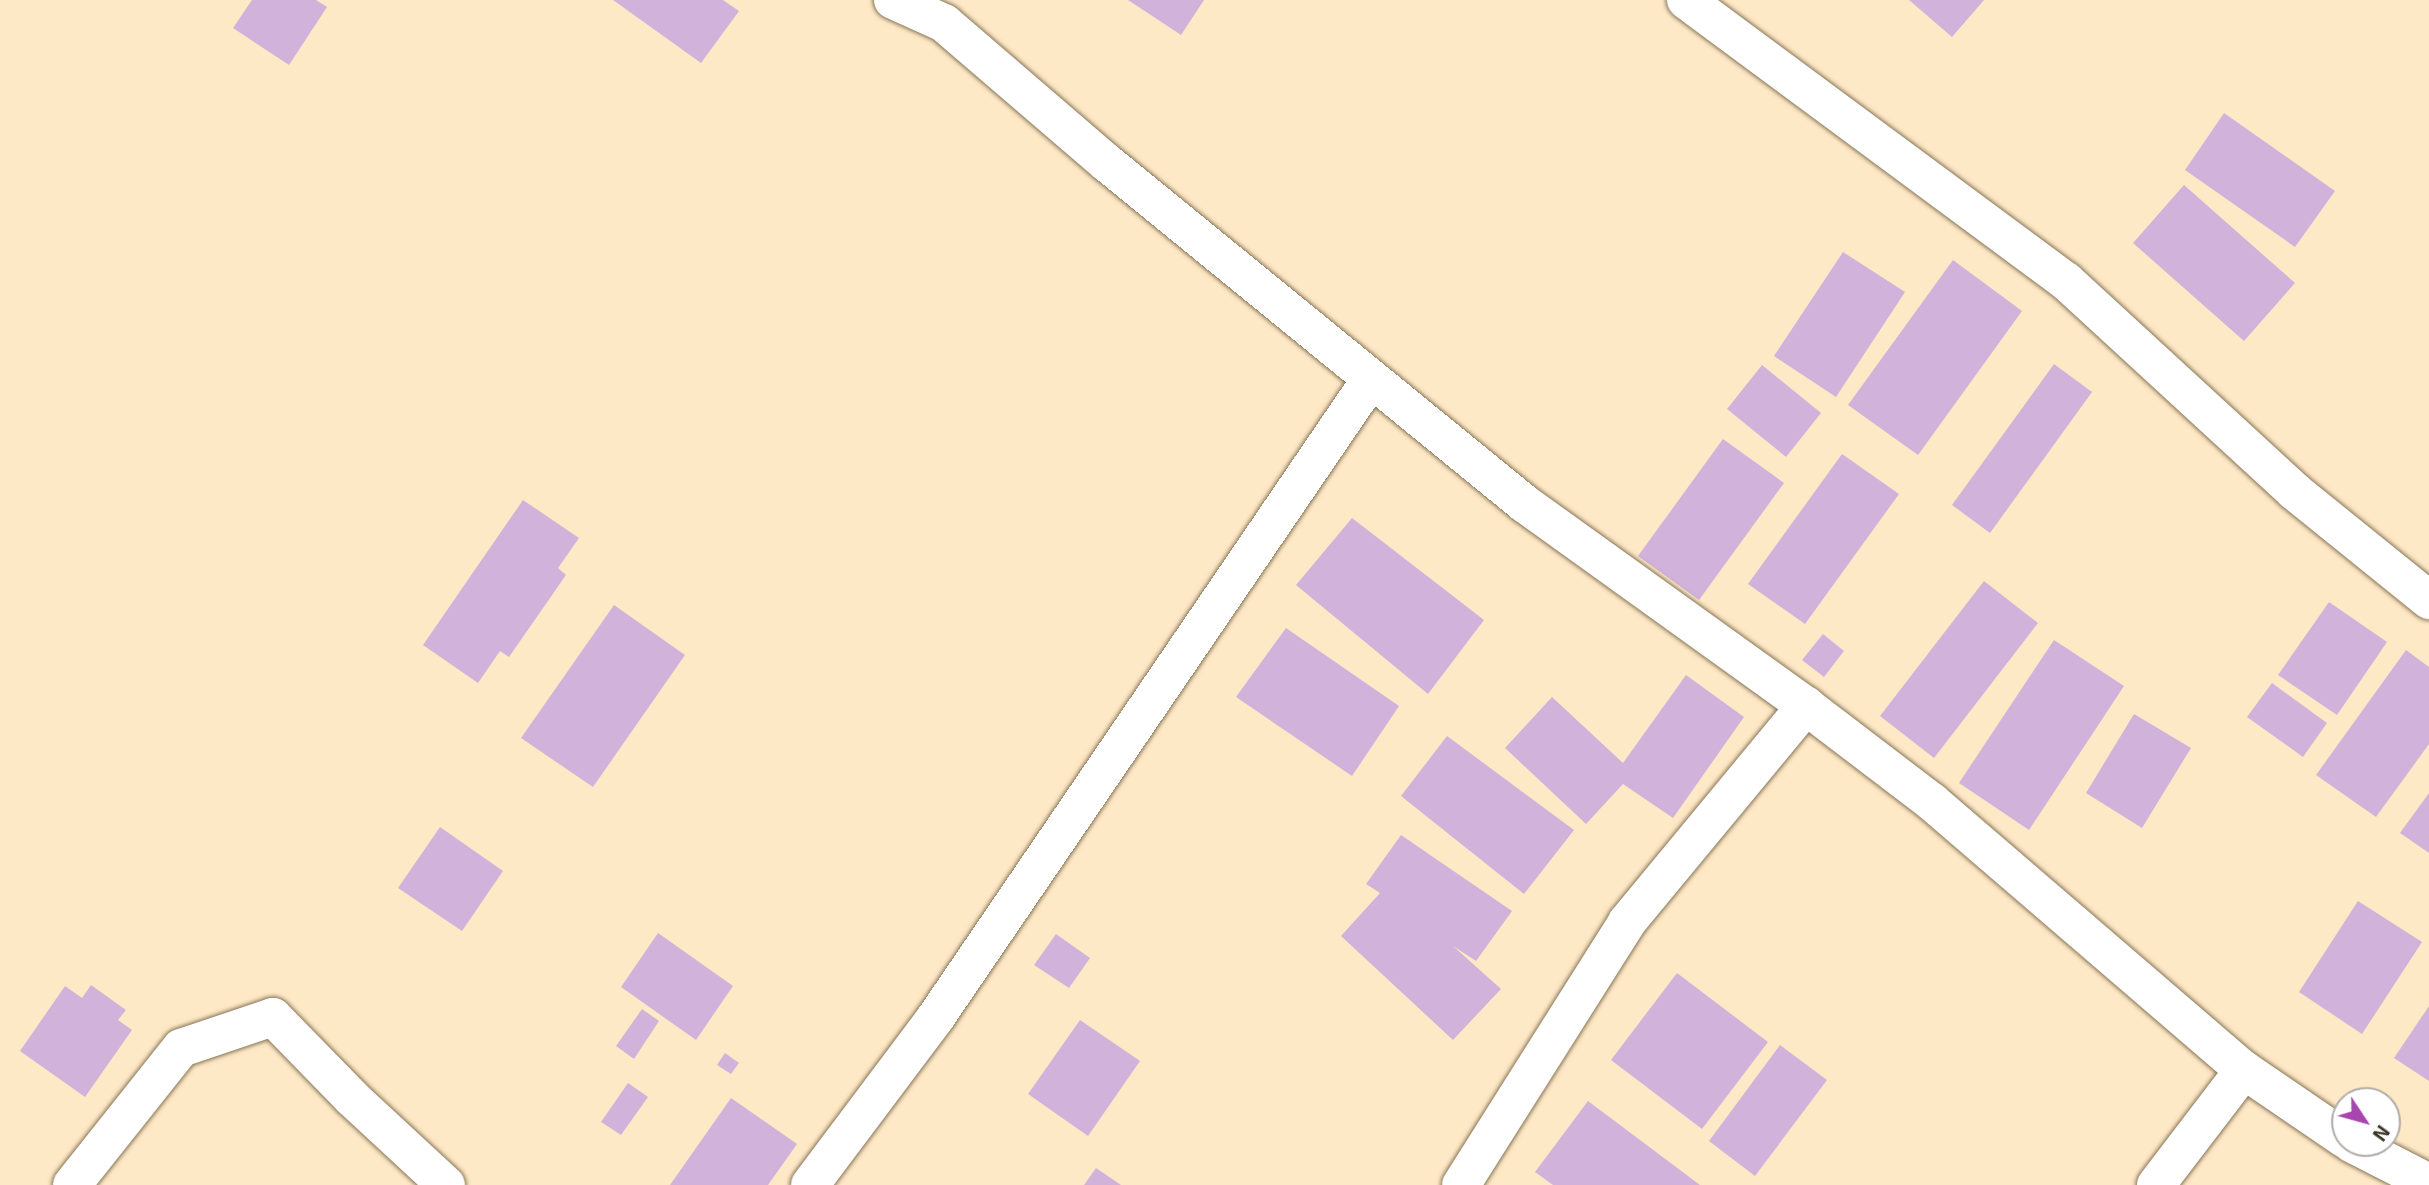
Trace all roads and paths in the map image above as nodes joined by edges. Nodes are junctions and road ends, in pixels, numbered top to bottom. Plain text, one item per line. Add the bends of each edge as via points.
1 (893, 0) edge
2 (1686, 0) edge
3 (1371, 379) junction
4 (2429, 600) edge
5 (1806, 706) junction
6 (2244, 1070) junction
7 (2331, 1129) edge
8 (2378, 1157) edge
9 (2429, 1183) edge
10 (72, 1185) edge
11 (446, 1185) edge
12 (810, 1185) edge
13 (1461, 1185) edge
14 (2156, 1185) edge

1 - 3 street via 944,23
2 - 4 street via 2066,281 2294,491
3 - 5 street via 1525,504
3 - 12 street via 936,1017
5 - 6 street via 1932,802
5 - 13 street via 1627,922
6 - 7 street
6 - 14 street
8 - 9 street
10 - 11 street via 181,1048 273,1017

